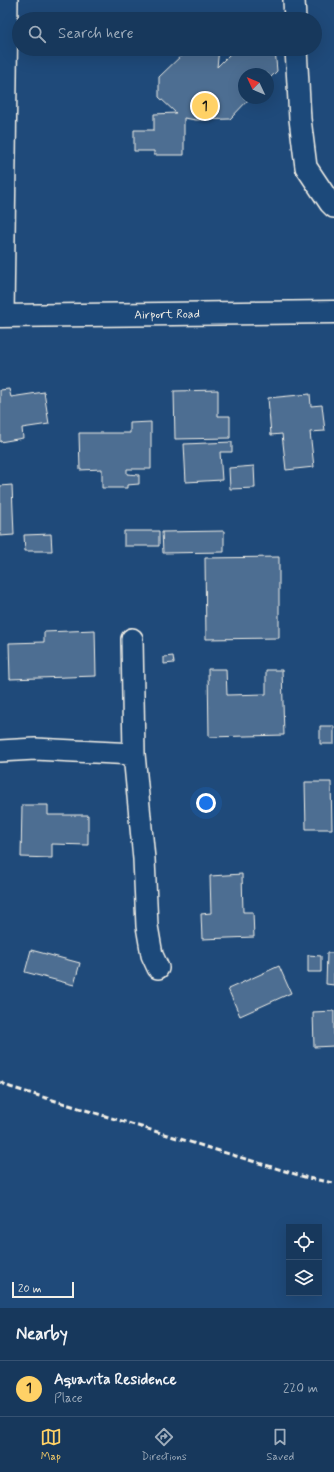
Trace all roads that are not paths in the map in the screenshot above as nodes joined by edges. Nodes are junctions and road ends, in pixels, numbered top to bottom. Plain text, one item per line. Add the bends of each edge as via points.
1 (7, 0) edge
2 (294, 0) edge
3 (295, 12) edge
4 (296, 56) edge
5 (334, 207) edge
6 (334, 312) edge
7 (2, 316) edge
8 (132, 639) dead end
9 (0, 751) edge
10 (134, 754) junction
11 (158, 968) dead end

1 - 7 street
2 - 3 street
4 - 5 street via 306,167
6 - 7 street, Airport Road
8 - 10 street
9 - 10 street via 34,749
10 - 11 street via 148,926 152,955

